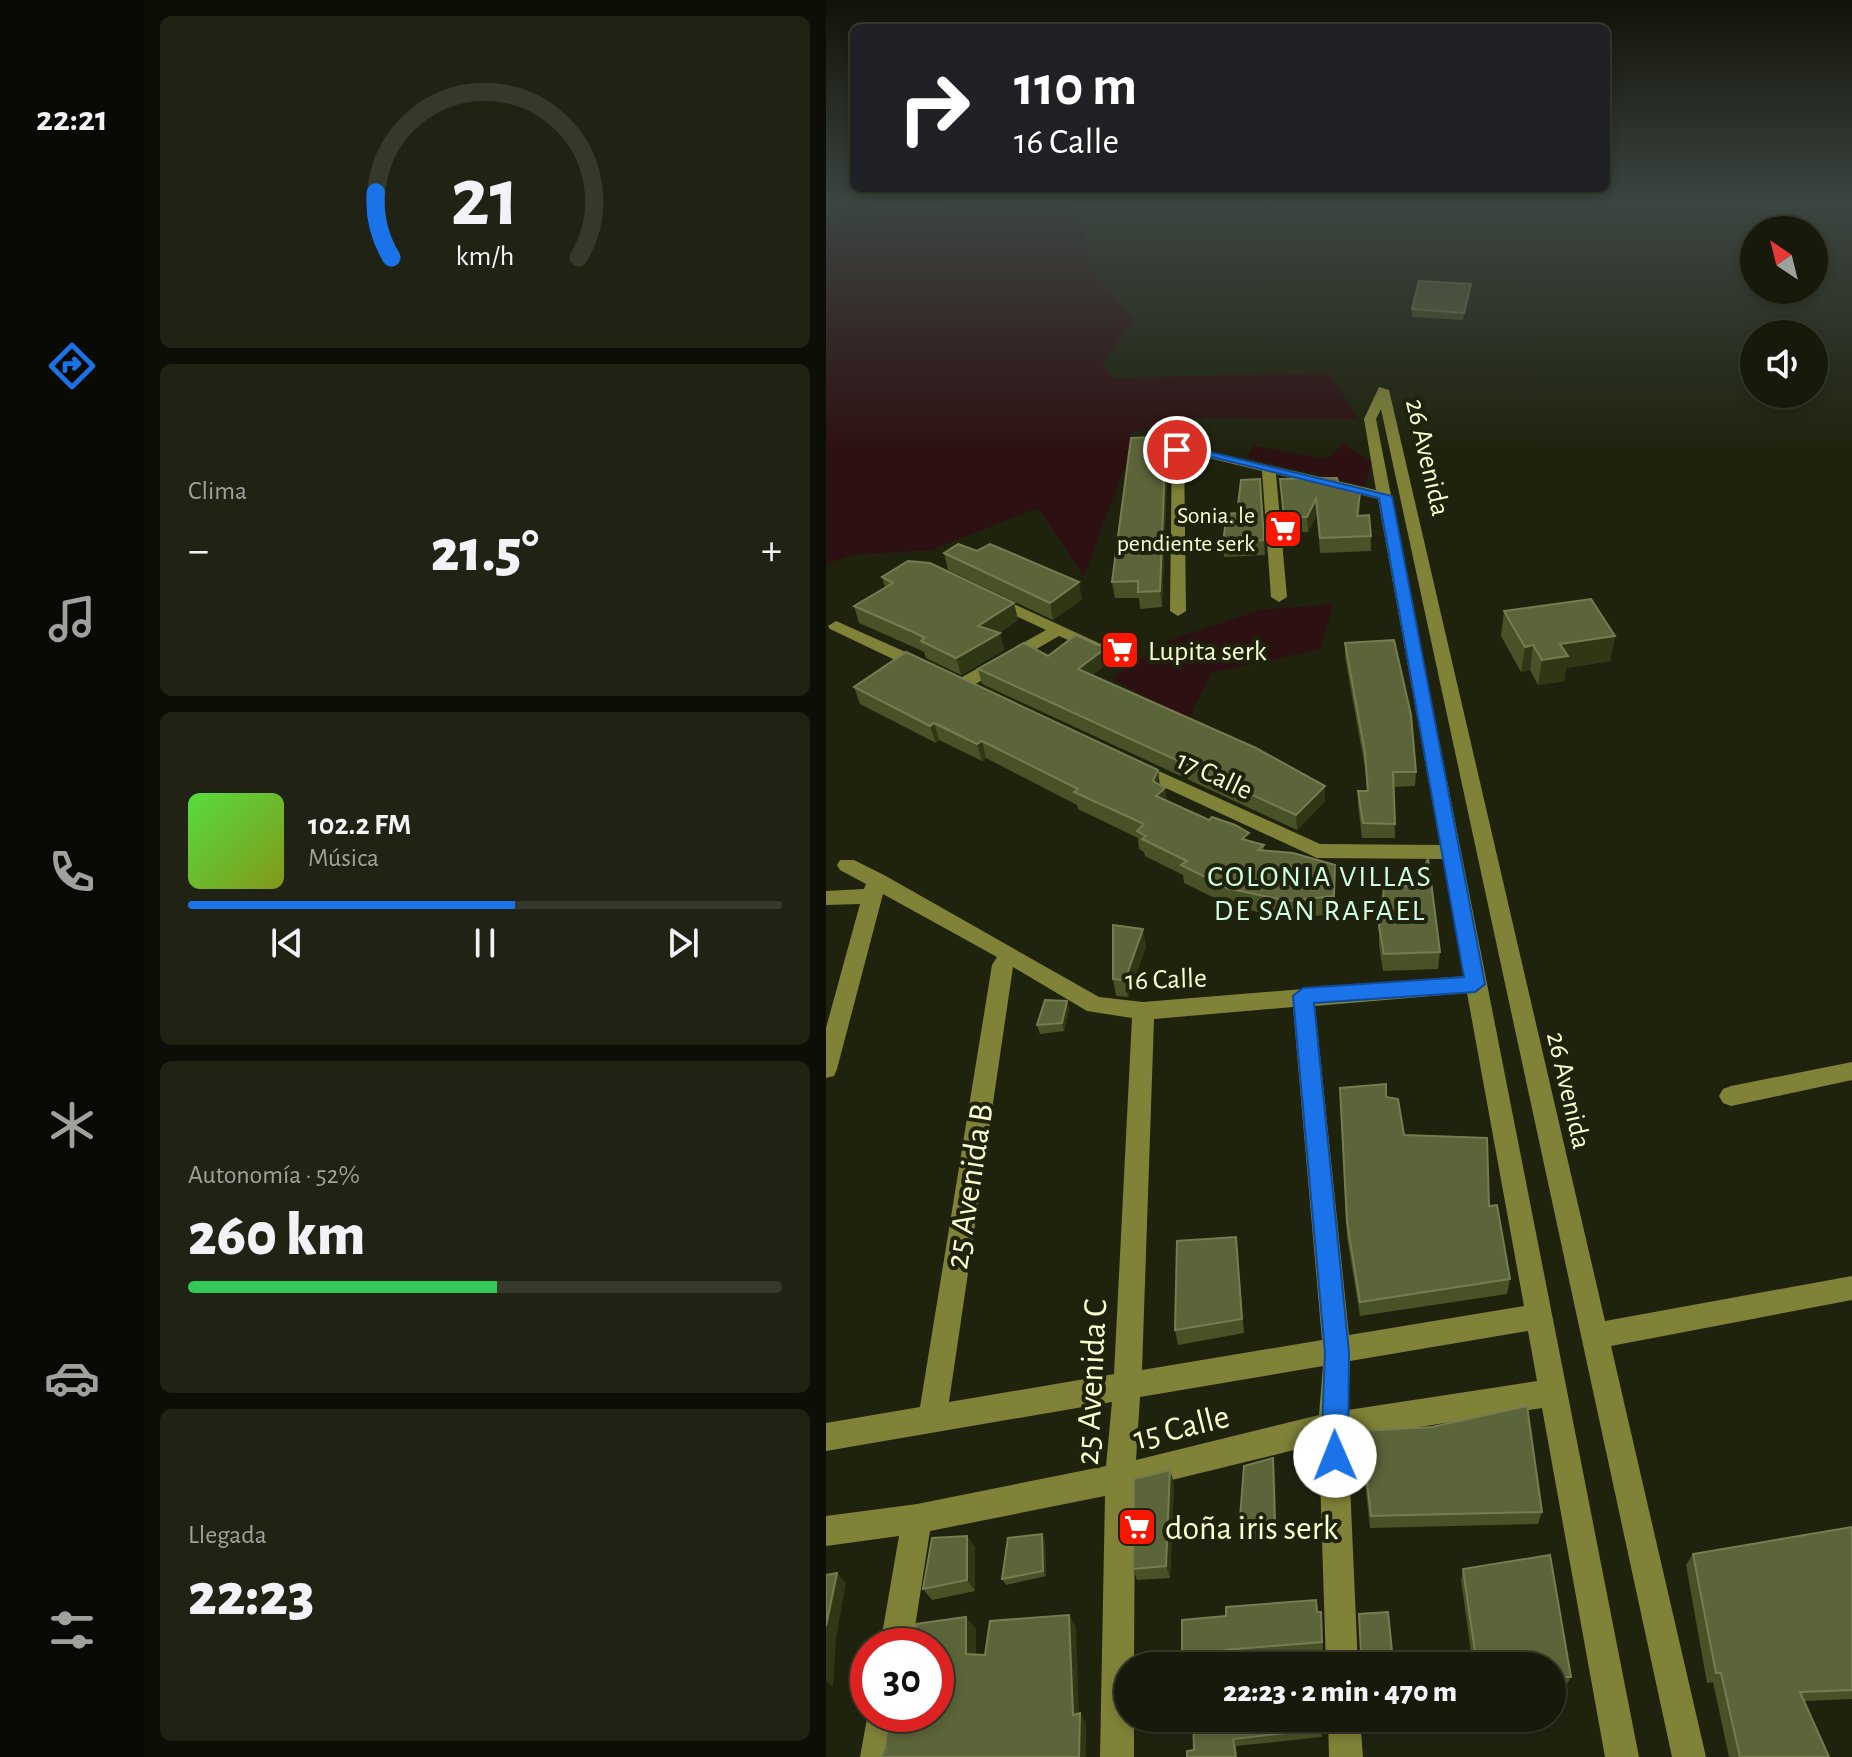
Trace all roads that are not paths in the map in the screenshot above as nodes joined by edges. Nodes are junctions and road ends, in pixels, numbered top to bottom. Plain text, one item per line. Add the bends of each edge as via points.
1 (1269, 467) junction
2 (1385, 496) junction
3 (975, 592) edge
4 (1279, 597) dead end
5 (1178, 611) dead end
6 (836, 626) dead end
7 (1058, 630) junction
8 (1107, 653) edge
9 (947, 678) junction
10 (989, 698) edge
11 (1115, 758) edge
12 (1453, 852) junction
13 (847, 865) dead end
14 (875, 888) junction
15 (826, 898) edge
16 (1010, 954) junction
17 (1475, 984) junction
18 (1303, 996) junction
19 (1143, 1011) junction
20 (826, 1069) edge
21 (1852, 1071) edge
22 (1731, 1096) dead end
23 (1852, 1288) edge
24 (1539, 1316) junction
25 (1594, 1336) junction
26 (1337, 1353) junction
27 (1127, 1388) junction
28 (1554, 1392) junction
29 (932, 1420) junction
30 (1333, 1426) junction
31 (826, 1437) edge
32 (1120, 1478) junction
33 (917, 1519) junction
34 (826, 1531) edge
35 (899, 1628) edge
36 (1341, 1652) edge
37 (881, 1732) edge
38 (1345, 1732) edge
39 (877, 1757) edge
40 (1117, 1757) edge
41 (1346, 1757) edge
42 (1622, 1757) edge
43 (1689, 1757) edge

1 - 2 street
1 - 4 street
1 - 5 street via 1177,446
2 - 12 street, 26 Avenida
2 - 25 street, 26 Avenida via 1370,419 1383,390
3 - 7 street
6 - 9 street
7 - 8 street
7 - 9 street
9 - 10 street
11 - 12 street, 17 Calle via 1317,851
12 - 17 street, 26 Avenida
13 - 14 street, 16 Calle
14 - 15 street
14 - 16 street, 16 Calle
14 - 20 street
16 - 19 street, 16 Calle via 1095,1005
16 - 29 street, 25 Avenida B via 1003,965
17 - 18 street, 16 Calle
17 - 24 street, 26 Avenida
18 - 19 street, 16 Calle
18 - 26 street
19 - 27 street, 25 Avenida C
21 - 22 street
23 - 25 street
24 - 26 street, 15 Calle
24 - 28 street, 26 Avenida
25 - 43 street, 26 Avenida
26 - 27 street, 15 Calle
26 - 30 street
27 - 29 street, 15 Calle
27 - 32 street, 25 Avenida C
28 - 30 street, 15 Calle
28 - 42 street, 26 Avenida
29 - 31 street, 15 Calle
30 - 32 street, 15 Calle
30 - 36 street
32 - 33 street, 15 Calle
32 - 40 street, 25 Avenida C
33 - 34 street, 15 Calle
33 - 35 street
37 - 39 street
38 - 41 street

